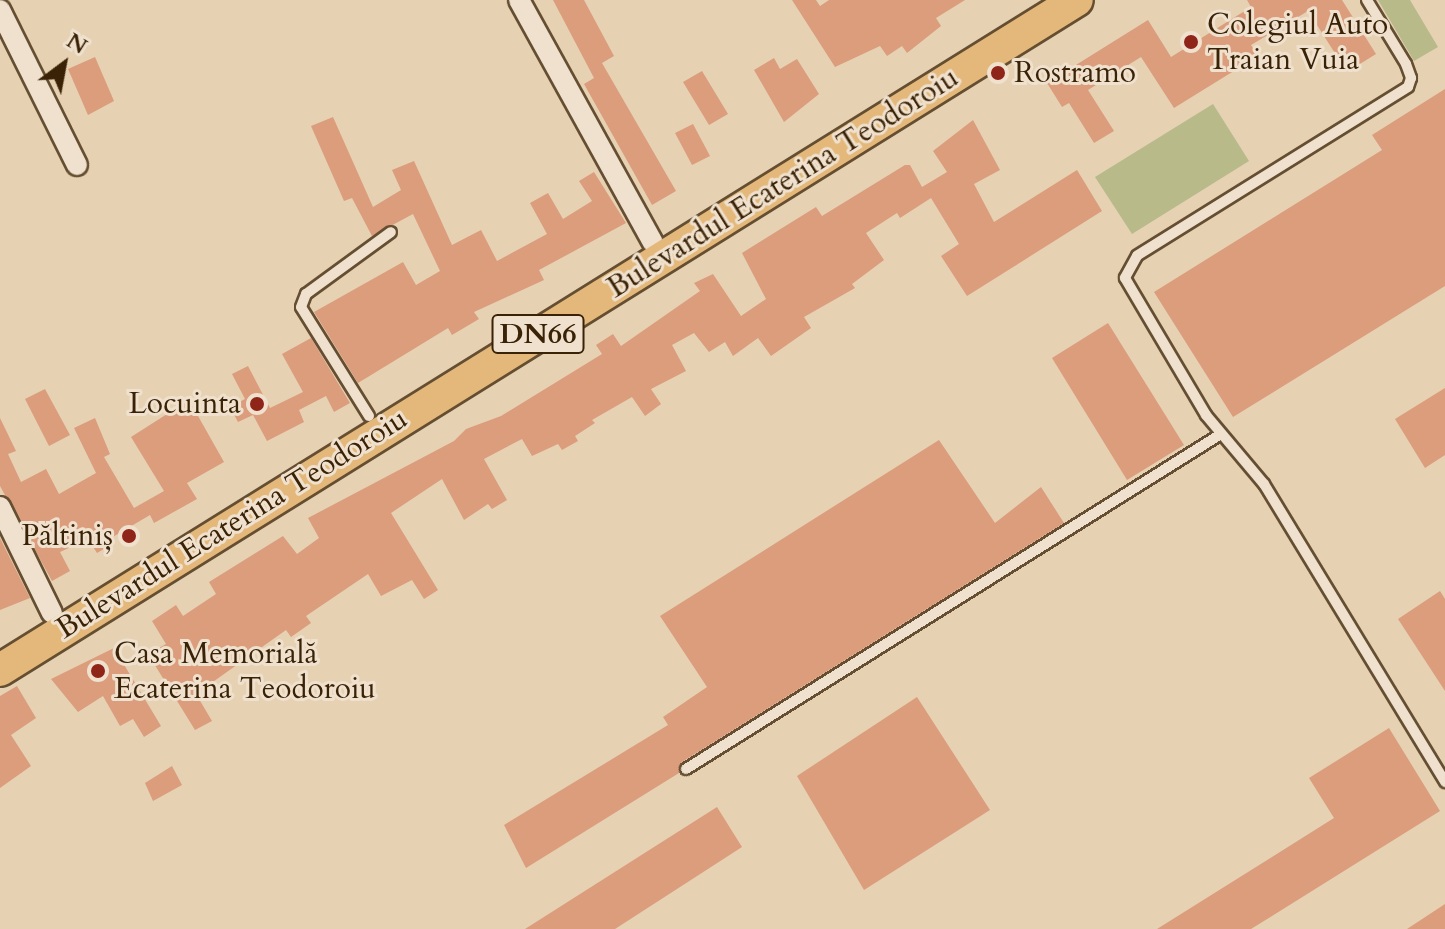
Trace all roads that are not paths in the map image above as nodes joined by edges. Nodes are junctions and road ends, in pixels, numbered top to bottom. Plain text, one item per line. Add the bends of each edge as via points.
1 (519, 0) edge
2 (1039, 0) edge
3 (1077, 0) edge
4 (1367, 0) edge
5 (0, 10) edge
6 (77, 165) dead end
7 (391, 232) dead end
8 (653, 243) junction
9 (369, 416) junction
10 (1221, 434) junction
11 (0, 507) edge
12 (57, 622) junction
13 (0, 645) edge
14 (0, 670) edge
15 (686, 769) dead end
16 (1445, 782) edge

1 - 8 street
2 - 8 main road, Bulevardul Ecaterina Teodoroiu
3 - 12 main road, Bulevardul Ecaterina Teodoroiu / DN66
4 - 10 lane via 1406,64 1408,87 1129,265 1125,278
5 - 6 street
7 - 9 lane via 306,294 301,307
8 - 9 main road, Bulevardul Ecaterina Teodoroiu
9 - 12 main road, Bulevardul Ecaterina Teodoroiu
10 - 15 lane
10 - 16 lane via 1264,484
11 - 12 street
12 - 13 main road, Bulevardul Ecaterina Teodoroiu
12 - 14 main road, Bulevardul Ecaterina Teodoroiu / DN66

